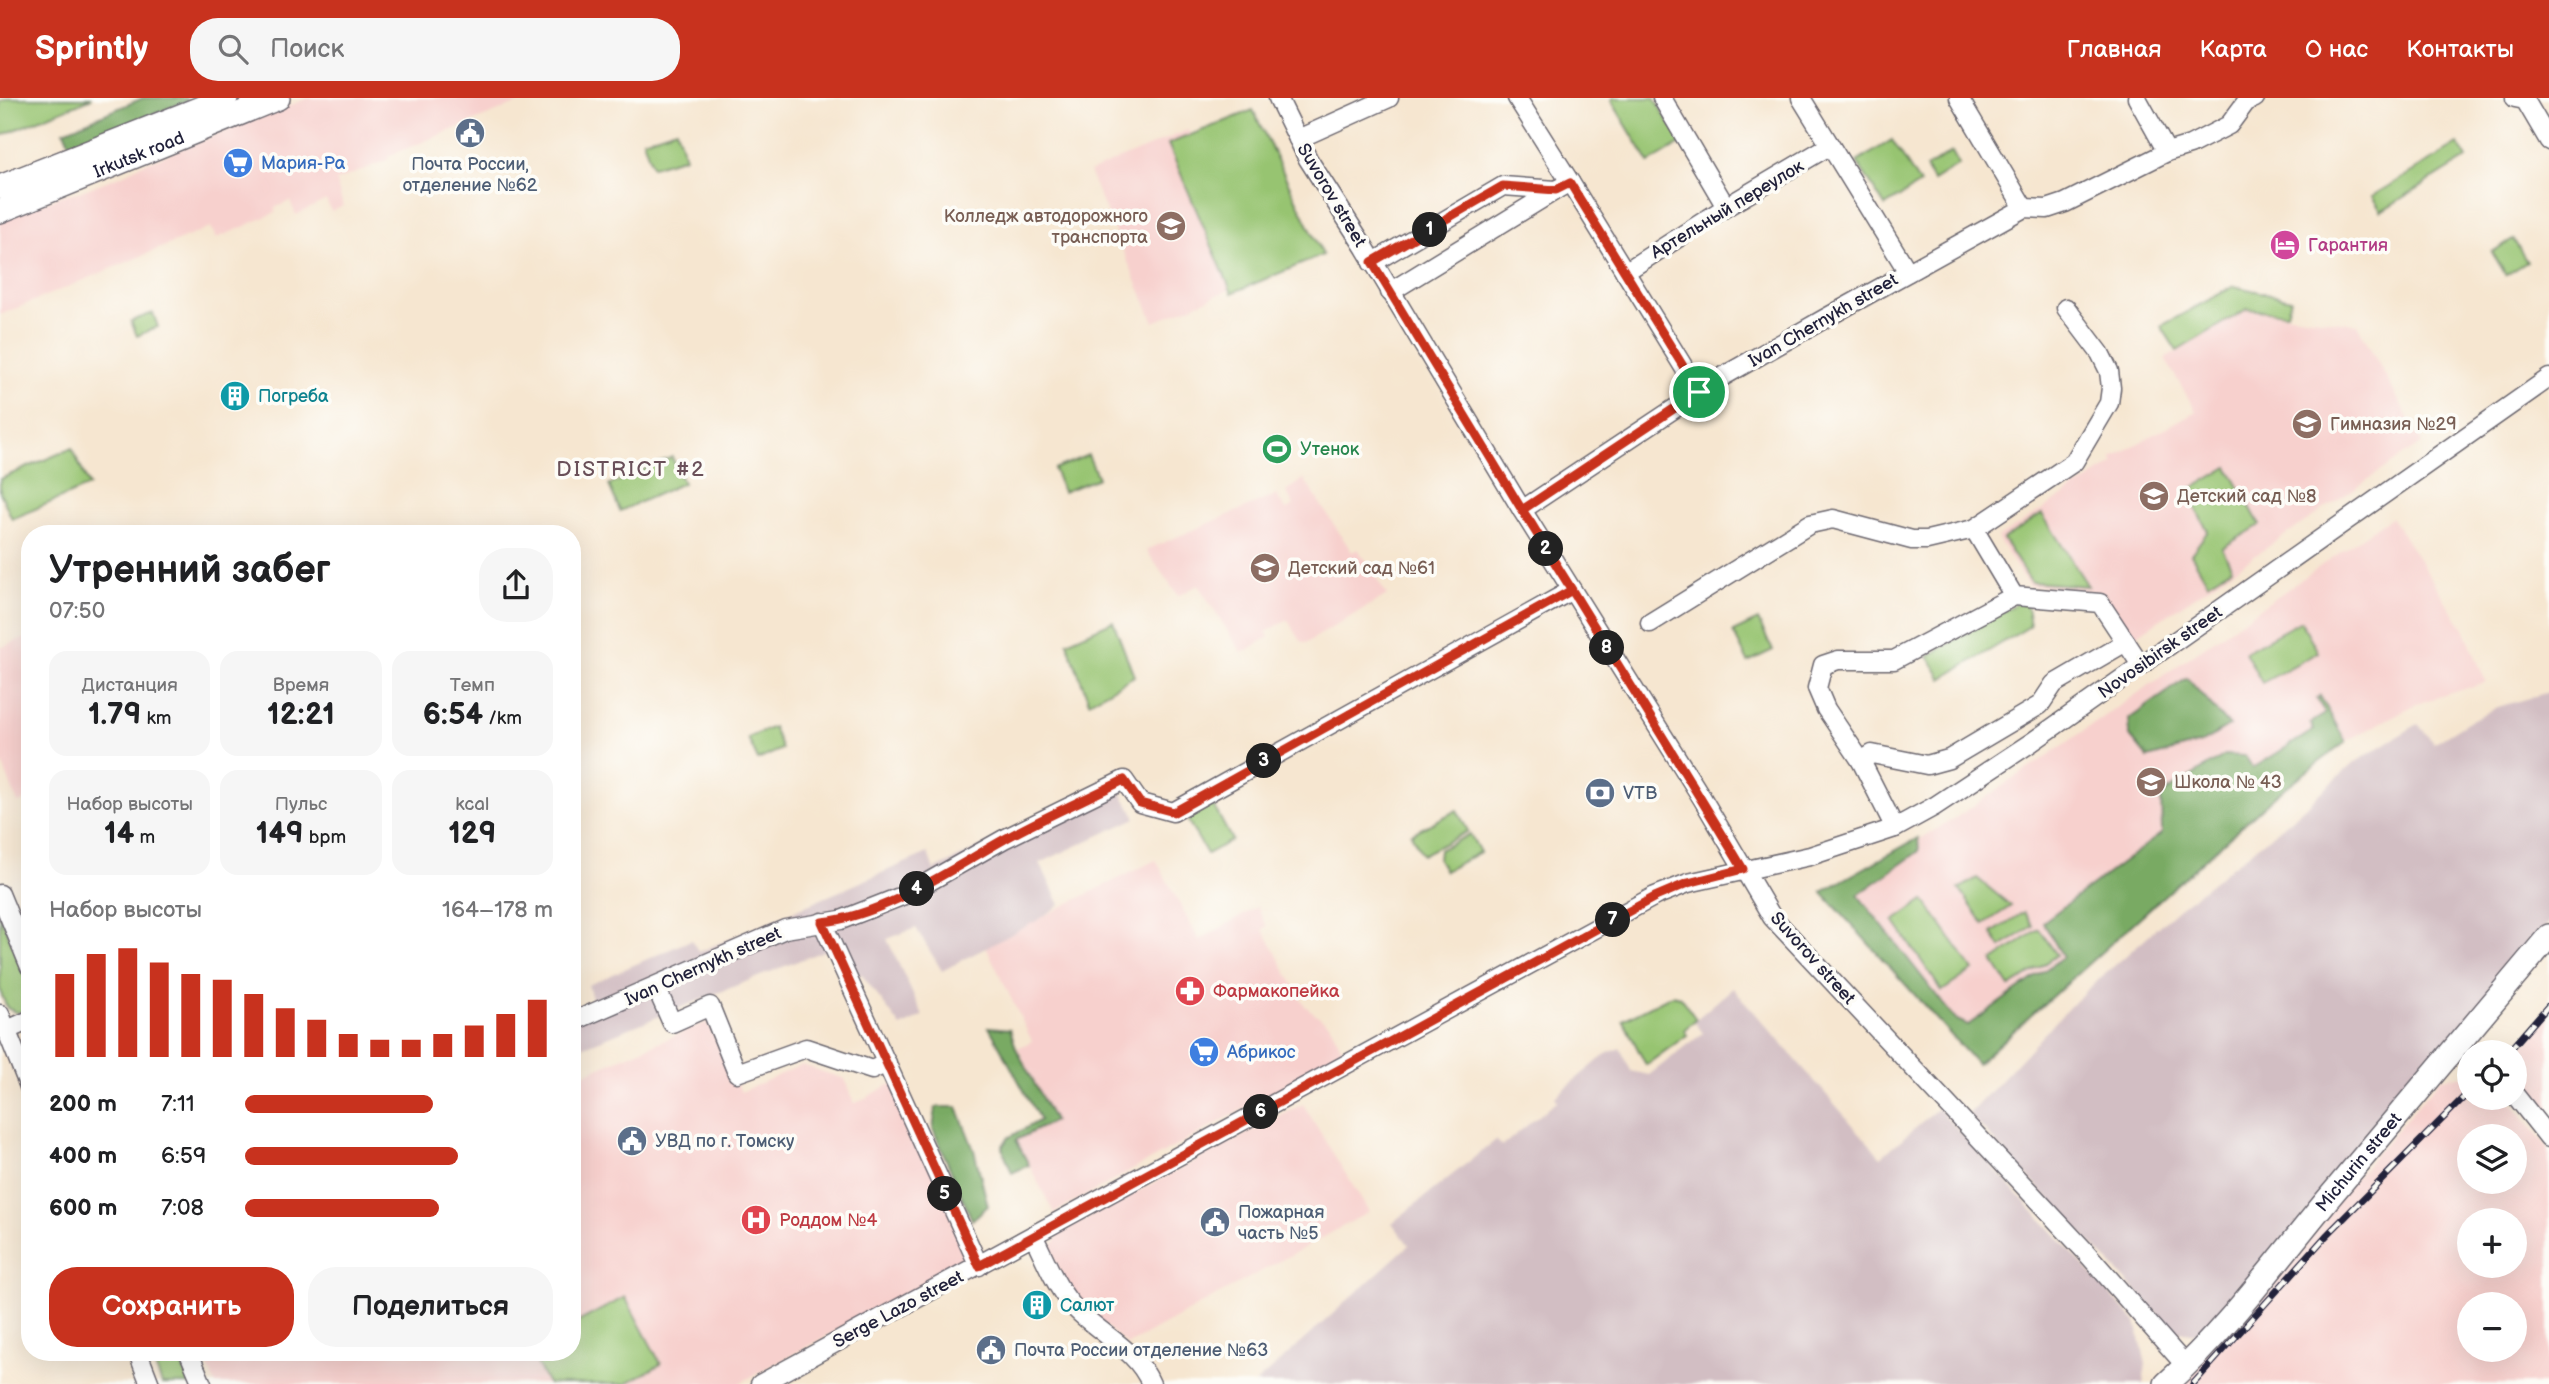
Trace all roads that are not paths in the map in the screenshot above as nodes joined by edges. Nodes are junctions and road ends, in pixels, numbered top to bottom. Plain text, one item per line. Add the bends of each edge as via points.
1 (226, 98) edge
2 (278, 98) edge
3 (1278, 98) edge
4 (1389, 98) edge
5 (1517, 98) edge
6 (1662, 98) edge
7 (1801, 98) edge
8 (1959, 98) edge
9 (2137, 98) edge
10 (2255, 98) edge
11 (2515, 98) edge
12 (1298, 139) junction
13 (2549, 141) edge
14 (1829, 146) junction
15 (2167, 152) junction
16 (1563, 186) junction
17 (0, 187) edge
18 (1726, 207) junction
19 (2024, 208) junction
20 (0, 211) edge
21 (1372, 262) junction
22 (1625, 271) junction
23 (1908, 272) junction
24 (1390, 292) junction
25 (2066, 308) dead end
26 (2549, 378) edge
27 (1699, 392) junction
28 (1522, 510) junction
29 (1975, 529) junction
30 (1572, 590) junction
31 (2014, 596) junction
32 (1650, 623) dead end
33 (2126, 642) junction
34 (2141, 665) junction
35 (1861, 761) junction
36 (1895, 828) junction
37 (1743, 869) junction
38 (0, 894) edge
39 (822, 922) junction
40 (2549, 936) edge
41 (21, 945) edge
42 (656, 987) junction
43 (581, 1018) edge
44 (21, 1021) edge
45 (3, 1022) edge
46 (2472, 1040) edge
47 (2457, 1059) edge
48 (887, 1063) junction
49 (21, 1067) edge
50 (2527, 1110) edge
51 (2549, 1138) edge
52 (1034, 1237) junction
53 (979, 1266) junction
54 (141, 1361) edge
55 (192, 1361) edge
56 (2186, 1366) junction
57 (150, 1384) edge
58 (202, 1384) edge
59 (760, 1384) edge
60 (1152, 1384) edge
61 (2166, 1384) edge

1 - 17 main road, Irkutsk road
2 - 20 main road, Irkutsk road
3 - 12 street, Suvorov street
4 - 12 street
5 - 16 street
6 - 18 street
7 - 14 street
8 - 19 street
9 - 15 street
10 - 15 street via 2246,102 2229,125
11 - 13 street via 2525,100
12 - 21 street, Suvorov street
14 - 18 street, Артельный переулок
14 - 23 street
15 - 19 street via 2064,203 2048,209
16 - 21 street via 1503,186
16 - 22 street
16 - 24 street
18 - 22 street, Артельный переулок
19 - 23 street, Ivan Chernykh street
21 - 24 street, Suvorov street
22 - 27 street
23 - 27 street, Ivan Chernykh street
24 - 28 street, Suvorov street
25 - 29 street via 2109,371 2109,403 2074,462
26 - 34 street, Novosibirsk street
27 - 28 street, Ivan Chernykh street
28 - 30 street, Suvorov street
29 - 31 street
29 - 32 street via 1912,540 1833,519 1810,524
30 - 37 street, Suvorov street
30 - 39 street, Ivan Chernykh street via 1174,812 1140,803 1124,780 1004,839 907,894 841,920
31 - 33 street via 2099,603
31 - 35 street via 1894,660 1838,660 1823,665 1817,688
33 - 34 street
33 - 35 street via 2054,684 2040,705 1948,759 1927,765 1872,754
34 - 36 street, Novosibirsk street via 1935,806
35 - 36 street
36 - 37 street, Novosibirsk street via 1810,856
37 - 52 street, Serge Lazo street via 1655,897
37 - 56 street, Suvorov street via 1772,917 2084,1250
38 - 41 street
39 - 42 street, Ivan Chernykh street via 785,929
39 - 48 street
40 - 46 main road, Michurin street
42 - 43 street, Ivan Chernykh street
42 - 48 street via 672,1023 710,1006 737,1073 806,1048 872,1070
44 - 45 street
45 - 49 street
47 - 56 main road, Michurin street
48 - 53 street
50 - 51 street
52 - 53 street, Serge Lazo street
52 - 60 street via 1071,1304 1135,1358
53 - 59 street, Serge Lazo street
54 - 57 street
55 - 58 street
56 - 61 main road, Michurin street

